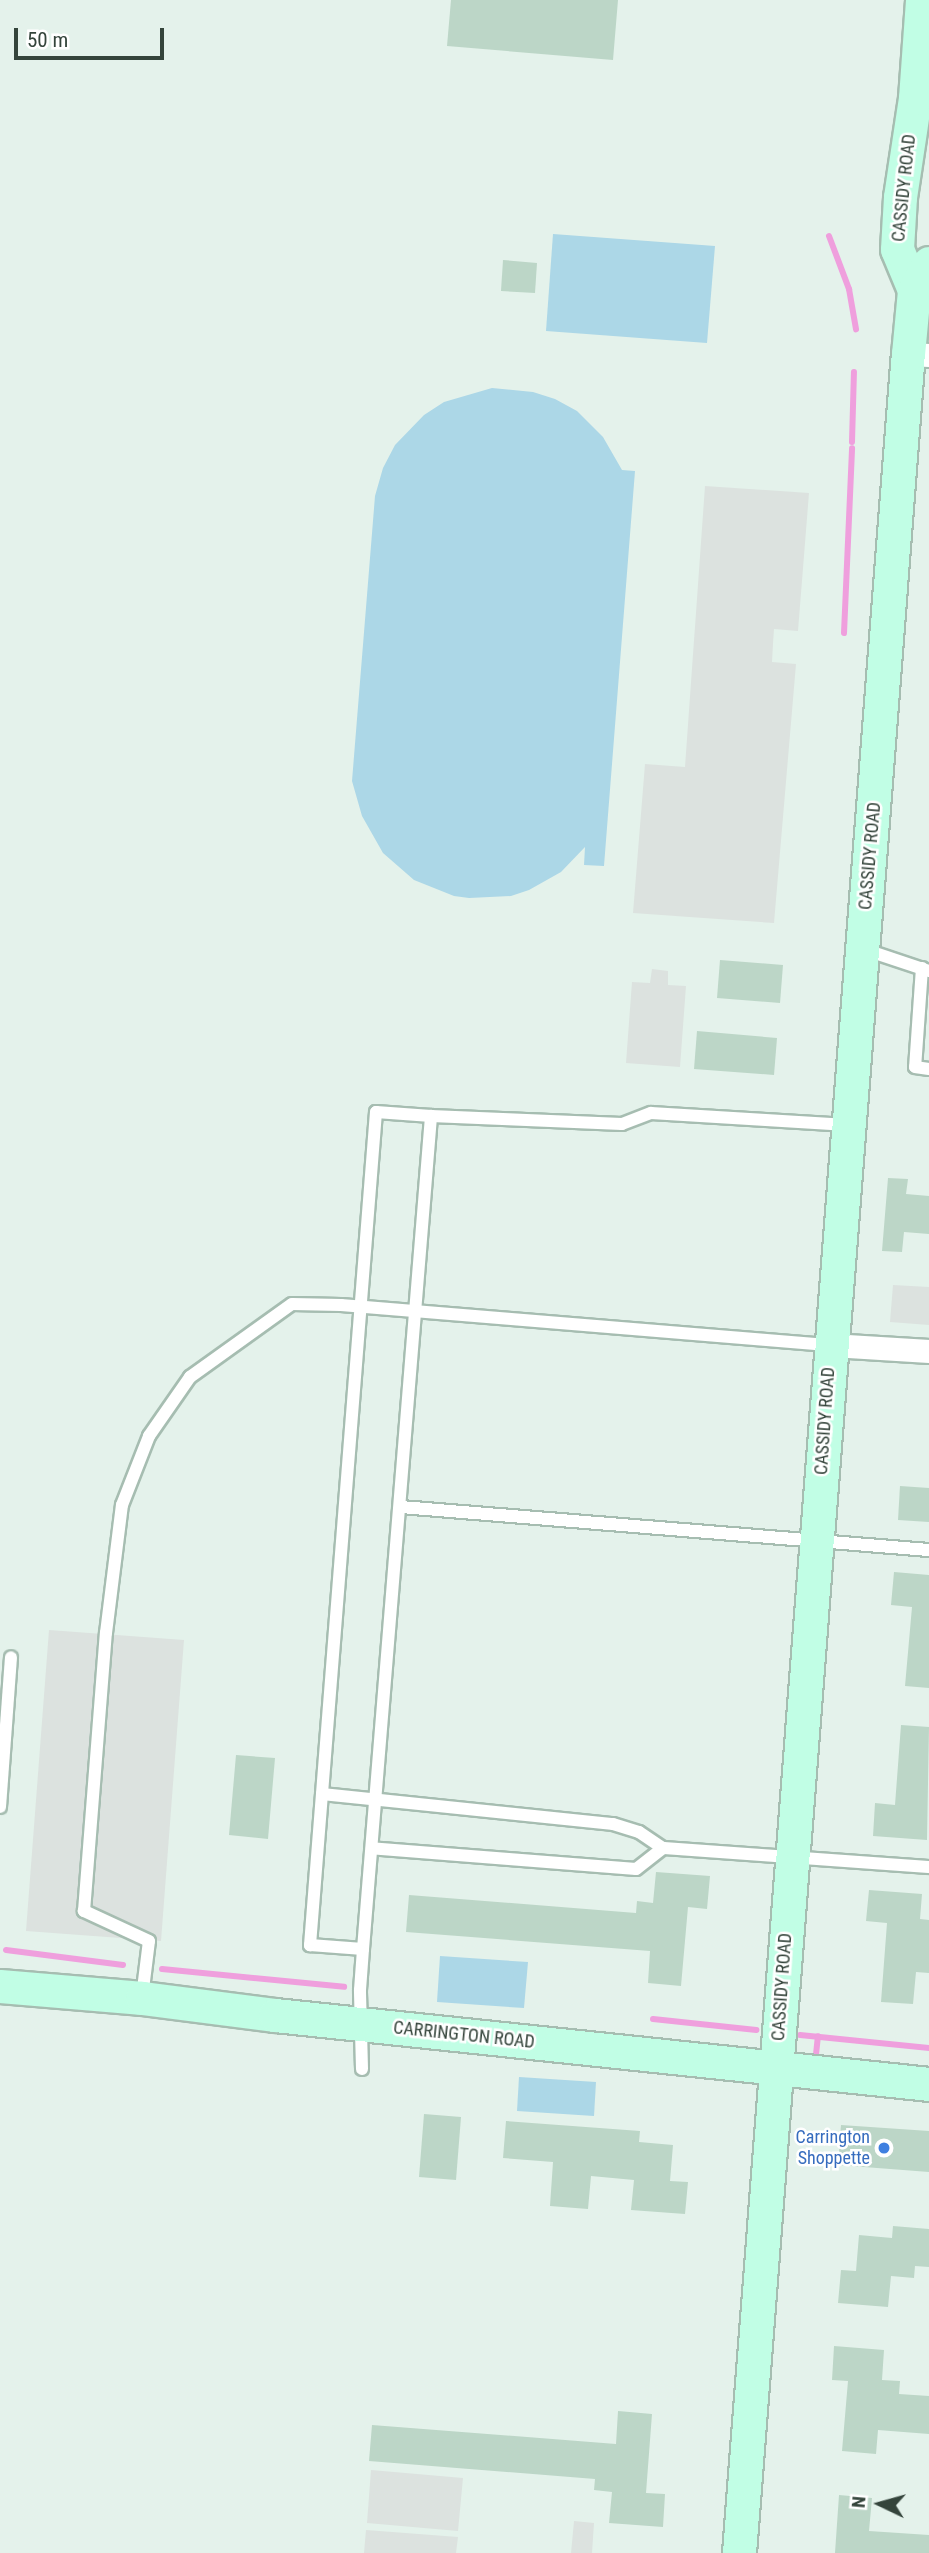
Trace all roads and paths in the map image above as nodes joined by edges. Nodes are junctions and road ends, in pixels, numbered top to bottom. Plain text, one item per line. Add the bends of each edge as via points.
1 (922, 0) edge
2 (921, 276) edge
3 (918, 354) edge
4 (863, 949) junction
5 (925, 970) edge
6 (929, 1069) edge
7 (431, 1116) junction
8 (848, 1125) junction
9 (360, 1306) junction
10 (417, 1311) junction
11 (830, 1345) junction
12 (929, 1351) edge
13 (401, 1507) junction
14 (817, 1540) junction
15 (929, 1550) edge
16 (11, 1657) dead end
17 (322, 1794) junction
18 (376, 1798) junction
19 (0, 1807) edge
20 (372, 1848) junction
21 (663, 1848) junction
22 (792, 1856) junction
23 (929, 1867) edge
24 (363, 1949) junction
25 (0, 1985) edge
26 (142, 1998) junction
27 (362, 2024) junction
28 (362, 2069) dead end
29 (776, 2069) junction
30 (929, 2084) edge
31 (739, 2553) edge

1 - 2 street, CASSIDY ROAD via 897,249
2 - 3 street, CASSIDY ROAD
3 - 4 street, CASSIDY ROAD
4 - 5 lane
4 - 8 street, CASSIDY ROAD
5 - 6 lane via 915,1068
7 - 8 lane via 622,1124 651,1114
7 - 9 lane via 376,1112
7 - 10 lane
8 - 11 street, CASSIDY ROAD
9 - 10 lane
9 - 17 lane
9 - 26 lane via 292,1304 190,1377 149,1436 122,1505 106,1633 84,1911 149,1941
10 - 11 lane
10 - 13 lane
11 - 12 street
11 - 14 street, CASSIDY ROAD
13 - 14 lane
13 - 18 lane
14 - 15 lane
14 - 22 street, CASSIDY ROAD
16 - 19 lane
17 - 18 lane
17 - 24 lane via 310,1945
18 - 20 lane
18 - 21 lane via 612,1824 639,1832
20 - 21 lane via 636,1869
20 - 24 lane
21 - 22 lane
22 - 23 lane
22 - 29 street, CASSIDY ROAD
24 - 27 lane
25 - 26 street, CARRINGTON ROAD
26 - 27 street, CARRINGTON ROAD
27 - 28 lane
27 - 29 street, CARRINGTON ROAD
29 - 30 street, CARRINGTON ROAD
29 - 31 street, CASSIDY ROAD

